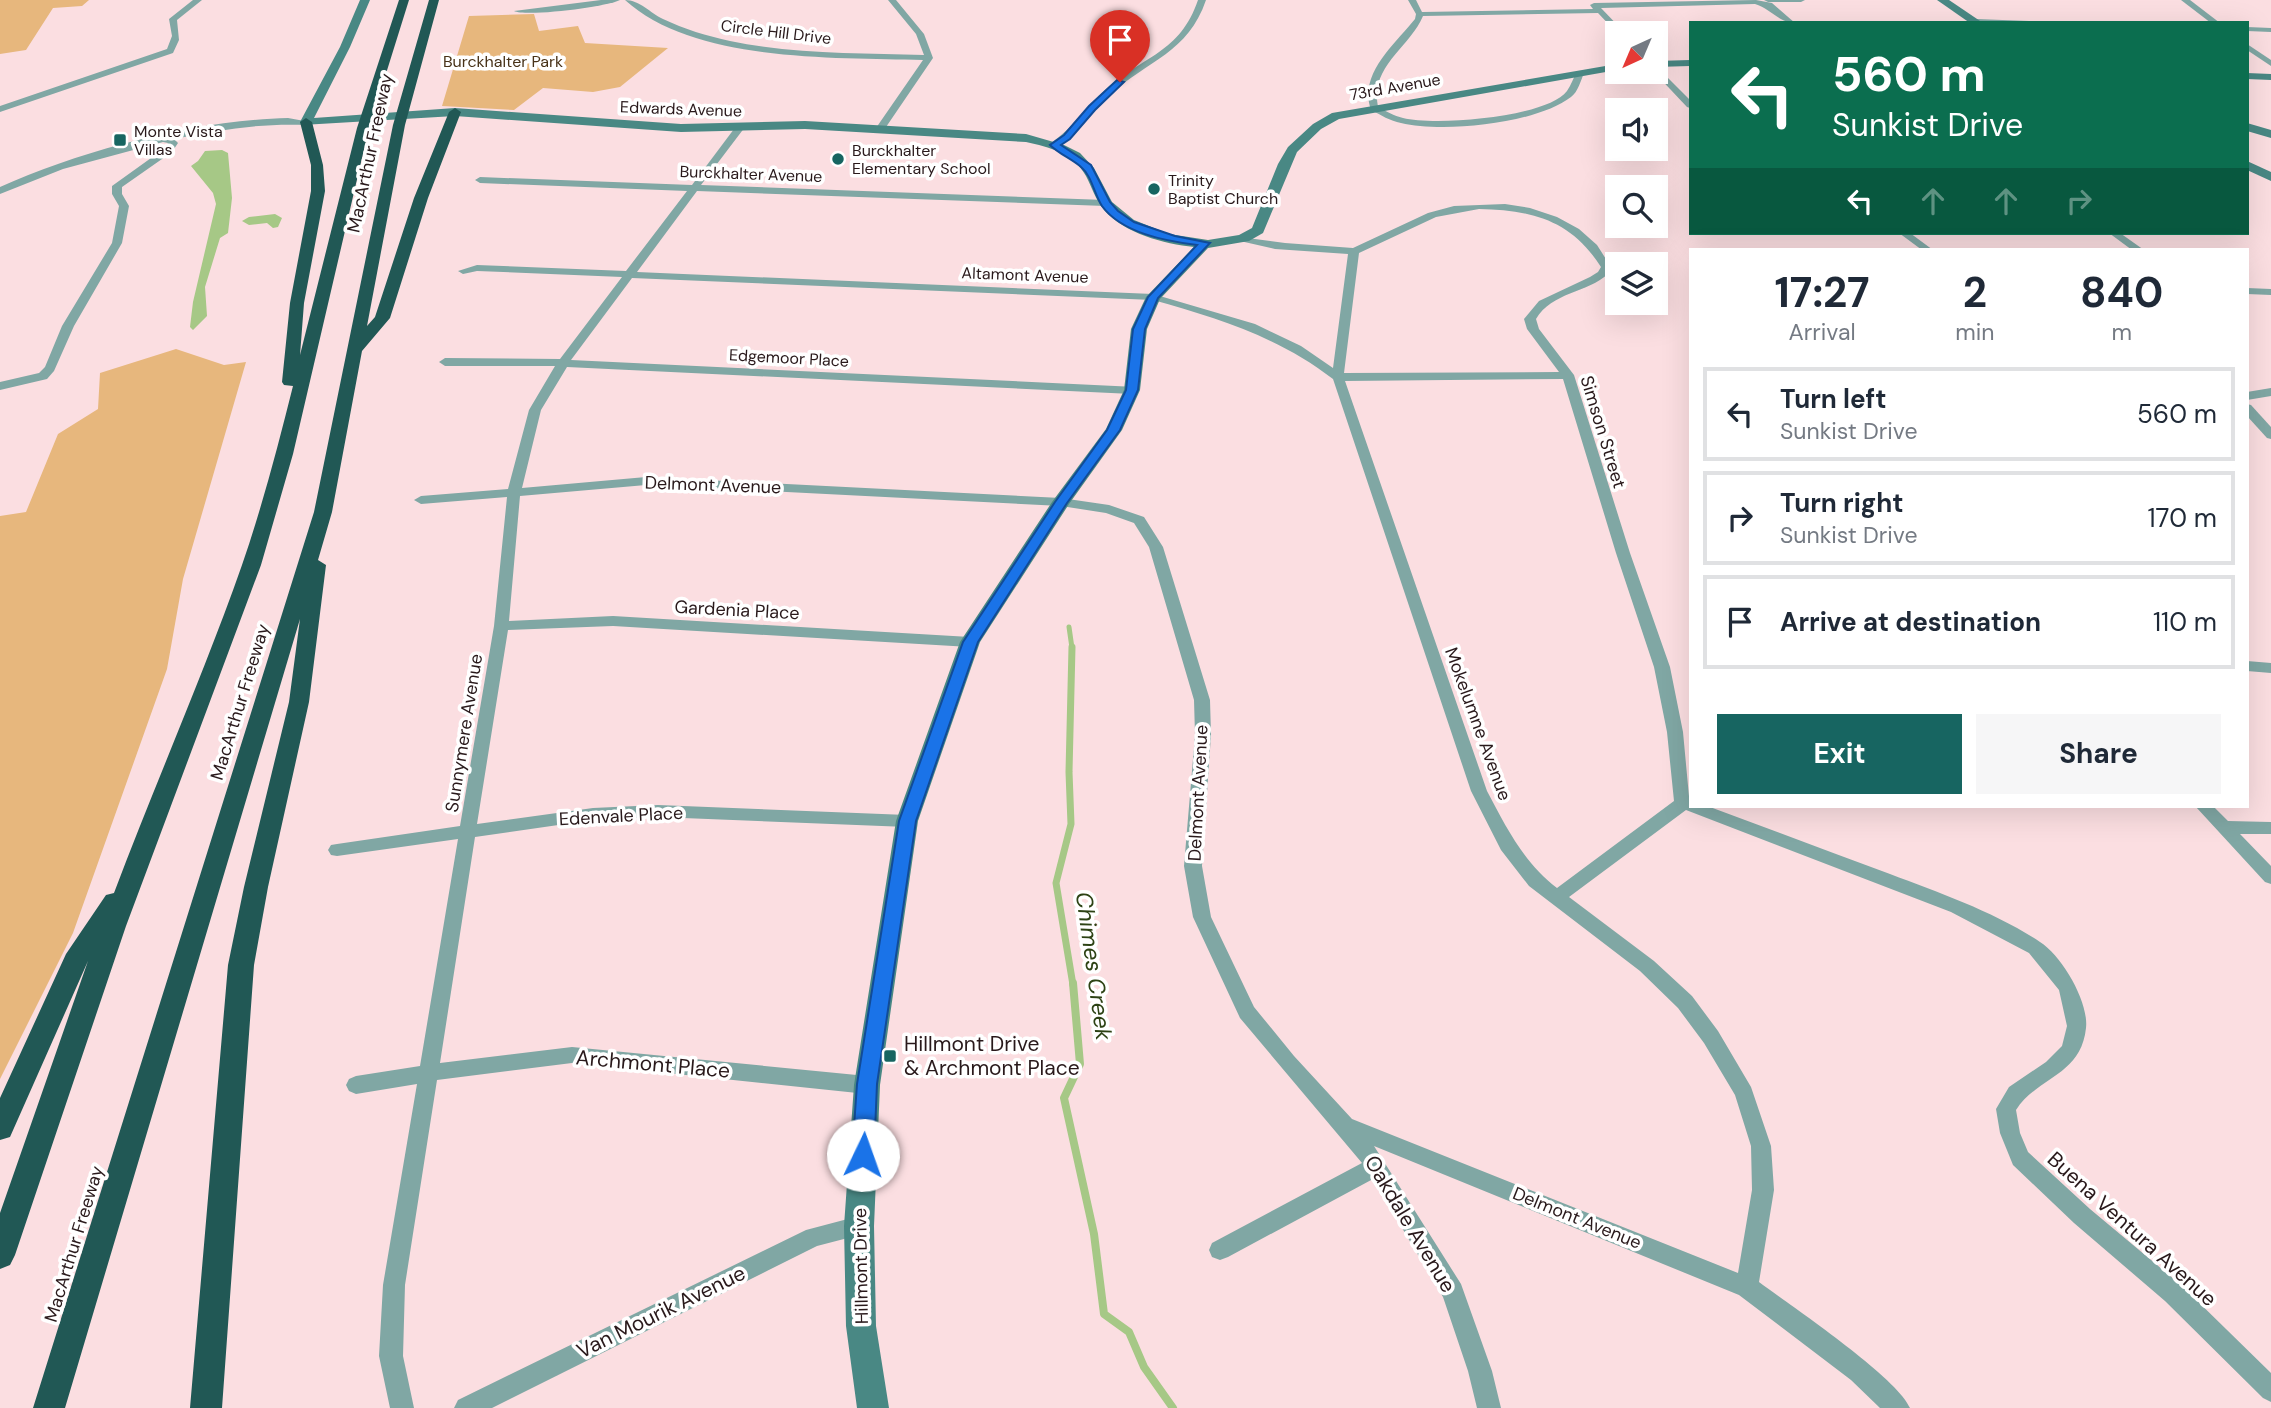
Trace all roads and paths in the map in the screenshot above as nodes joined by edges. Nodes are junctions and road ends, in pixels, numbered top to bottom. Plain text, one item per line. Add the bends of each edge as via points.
1 (198, 0) edge
2 (365, 0) edge
3 (404, 0) edge
4 (434, 0) edge
5 (616, 0) edge
6 (629, 0) edge
7 (892, 0) edge
8 (1202, 0) edge
9 (1412, 0) edge
10 (1801, 0) edge
11 (1942, 0) edge
12 (2185, 0) edge
13 (1766, 1) edge
14 (1594, 6) edge
15 (517, 11) dead end
16 (1420, 14) junction
17 (1609, 21) edge
18 (1789, 21) edge
19 (1975, 21) edge
20 (2213, 21) edge
21 (2249, 29) edge
22 (2271, 30) edge
23 (2249, 48) edge
24 (929, 58) junction
25 (1689, 63) edge
26 (1668, 65) edge
27 (2271, 66) edge
28 (2249, 67) edge
29 (1605, 70) edge
30 (1580, 73) junction
31 (2249, 76) edge
32 (2271, 77) edge
33 (1668, 80) edge
34 (1689, 104) edge
35 (0, 108) edge
36 (1374, 108) junction
37 (455, 112) junction
38 (306, 122) junction
39 (2249, 122) edge
40 (740, 127) junction
41 (881, 128) junction
42 (2249, 128) edge
43 (2271, 128) edge
44 (2271, 134) edge
45 (168, 138) junction
46 (1054, 145) junction
47 (2249, 165) edge
48 (2271, 177) edge
49 (480, 180) dead end
50 (695, 188) junction
51 (0, 191) edge
52 (1105, 203) junction
53 (1907, 235) edge
54 (2116, 235) edge
55 (1244, 239) junction
56 (1205, 243) junction
57 (1925, 248) edge
58 (2136, 248) edge
59 (1354, 251) junction
60 (463, 271) dead end
61 (631, 274) junction
62 (2249, 291) edge
63 (2271, 292) edge
64 (1153, 297) junction
65 (355, 351) junction
66 (444, 362) dead end
67 (563, 363) junction
68 (1568, 375) junction
69 (1338, 377) junction
70 (0, 386) edge
71 (1132, 390) junction
72 (2271, 392) edge
73 (2249, 396) edge
74 (2249, 410) edge
75 (2271, 435) edge
76 (283, 456) junction
77 (514, 492) junction
78 (421, 500) dead end
79 (1061, 502) junction
80 (323, 512) junction
81 (501, 625) junction
82 (970, 642) junction
83 (2249, 666) edge
84 (2271, 668) edge
85 (1689, 805) edge
86 (1697, 808) edge
87 (2205, 808) edge
88 (908, 821) junction
89 (2224, 827) junction
90 (2271, 828) edge
91 (467, 833) junction
92 (337, 850) dead end
93 (2271, 877) edge
94 (130, 880) junction
95 (1556, 897) junction
96 (429, 1072) junction
97 (867, 1084) junction
98 (356, 1085) dead end
99 (1345, 1125) junction
100 (0, 1128) edge
101 (1377, 1166) junction
102 (859, 1226) junction
103 (1220, 1250) dead end
104 (0, 1255) edge
105 (1747, 1287) junction
106 (2271, 1390) edge
107 (49, 1408) edge
108 (206, 1408) edge
109 (402, 1408) edge
110 (466, 1408) edge
111 (873, 1408) edge
112 (1489, 1408) edge
113 (1898, 1408) edge

1 - 35 street via 173,19 176,36 170,51
2 - 38 main road
3 - 76 highway, MacArthur Freeway via 362,127
4 - 65 highway, MacArthur Freeway via 399,125
5 - 15 street
6 - 24 street, Circle Hill Drive via 660,23 729,43
7 - 24 street via 921,33
8 - 46 street via 1193,25 1176,42 1109,91
9 - 16 street
10 - 13 street
11 - 19 main road
12 - 20 street
13 - 14 street
13 - 18 street
14 - 16 street
14 - 17 street
16 - 36 street via 1379,71 1370,98
21 - 22 street
23 - 27 street
24 - 41 street
25 - 26 main road
27 - 28 main road
29 - 30 main road, 73rd Avenue
30 - 36 main road, 73rd Avenue
30 - 36 street via 1563,98 1478,122 1414,123
31 - 32 main road
33 - 34 street
36 - 55 main road, 73rd Avenue via 1322,122 1293,147 1283,161 1258,230
37 - 38 main road, Edwards Avenue
37 - 40 main road, Edwards Avenue via 681,128
37 - 65 highway via 382,318
38 - 45 street
38 - 76 highway via 317,164 318,191 297,303
39 - 43 main road
40 - 41 main road, Edwards Avenue
40 - 50 street, Sunnymere Avenue
41 - 46 main road, Edwards Avenue via 1002,135
42 - 44 main road
45 - 51 street via 75,162
45 - 70 street via 173,143 169,150 117,186 124,206 117,243 68,326 50,368 43,376
46 - 52 main road via 1087,167
47 - 48 main road
49 - 50 street, Burckhalter Avenue
50 - 52 street, Burckhalter Avenue
50 - 61 street, Sunnymere Avenue
52 - 56 main road via 1122,219 1149,232
53 - 57 street
54 - 58 street
55 - 56 main road
55 - 59 street, Simson Street via 1263,245
56 - 64 main road, Hillmont Drive
59 - 68 street, Simson Street via 1431,216 1465,209 1500,207 1532,212 1569,226 1606,267 1603,274 1549,299 1530,319
59 - 69 street, Mokelumne Avenue
60 - 61 street, Altamont Avenue
61 - 64 street, Altamont Avenue
61 - 67 street, Sunnymere Avenue
62 - 63 street
64 - 69 street, Altamont Avenue via 1244,325 1308,355
64 - 71 main road, Hillmont Drive via 1139,329
65 - 80 highway, MacArthur Freeway
66 - 67 street, Edgemoor Place
67 - 71 street, Edgemoor Place
67 - 77 street, Sunnymere Avenue via 535,410
68 - 69 street
68 - 85 street, Simson Street via 1662,667
69 - 95 street, Mokelumne Avenue via 1479,791 1507,845 1535,881
71 - 79 main road, Hillmont Drive via 1114,430
72 - 73 street
74 - 75 street
76 - 94 highway, MacArthur Freeway via 244,586
77 - 78 street, Delmont Avenue
77 - 79 street, Delmont Avenue via 646,481
77 - 81 street, Sunnymere Avenue
79 - 82 main road, Hillmont Drive
79 - 99 street, Delmont Avenue via 1109,509 1139,520 1156,547 1202,700 1193,866 1202,917 1247,1012
80 - 107 highway, MacArthur Freeway
80 - 108 highway via 301,691 241,965
81 - 82 street, Gardenia Place via 613,621
81 - 91 street, Sunnymere Avenue
82 - 88 main road, Hillmont Drive
83 - 84 street
85 - 95 street
86 - 106 street, Buena Ventura Avenue via 1957,907 2036,948 2068,987 2077,1026 2071,1049 2053,1068 2016,1093 2006,1109 2020,1158 2173,1293
87 - 89 street
88 - 91 street, Edenvale Place via 658,811 593,814
88 - 97 main road, Hillmont Drive
89 - 90 street
89 - 93 street
91 - 92 street, Edenvale Place
91 - 96 street, Sunnymere Avenue
94 - 100 highway via 75,961
94 - 104 highway, MacArthur Freeway
95 - 105 street, Mokelumne Avenue via 1647,966 1685,1002 1744,1093 1760,1146 1763,1190
96 - 97 street, Archmont Place via 572,1055
96 - 98 street, Archmont Place
96 - 109 street, Sunnymere Avenue via 394,1285 391,1356
97 - 102 main road, Hillmont Drive
99 - 101 street, Oakdale Avenue
99 - 105 street, Delmont Avenue
101 - 103 street
101 - 112 street, Oakdale Avenue via 1453,1292
102 - 110 street, Van Mourik Avenue via 814,1237
102 - 111 main road, Hillmont Drive via 861,1326
105 - 113 street, Delmont Avenue

